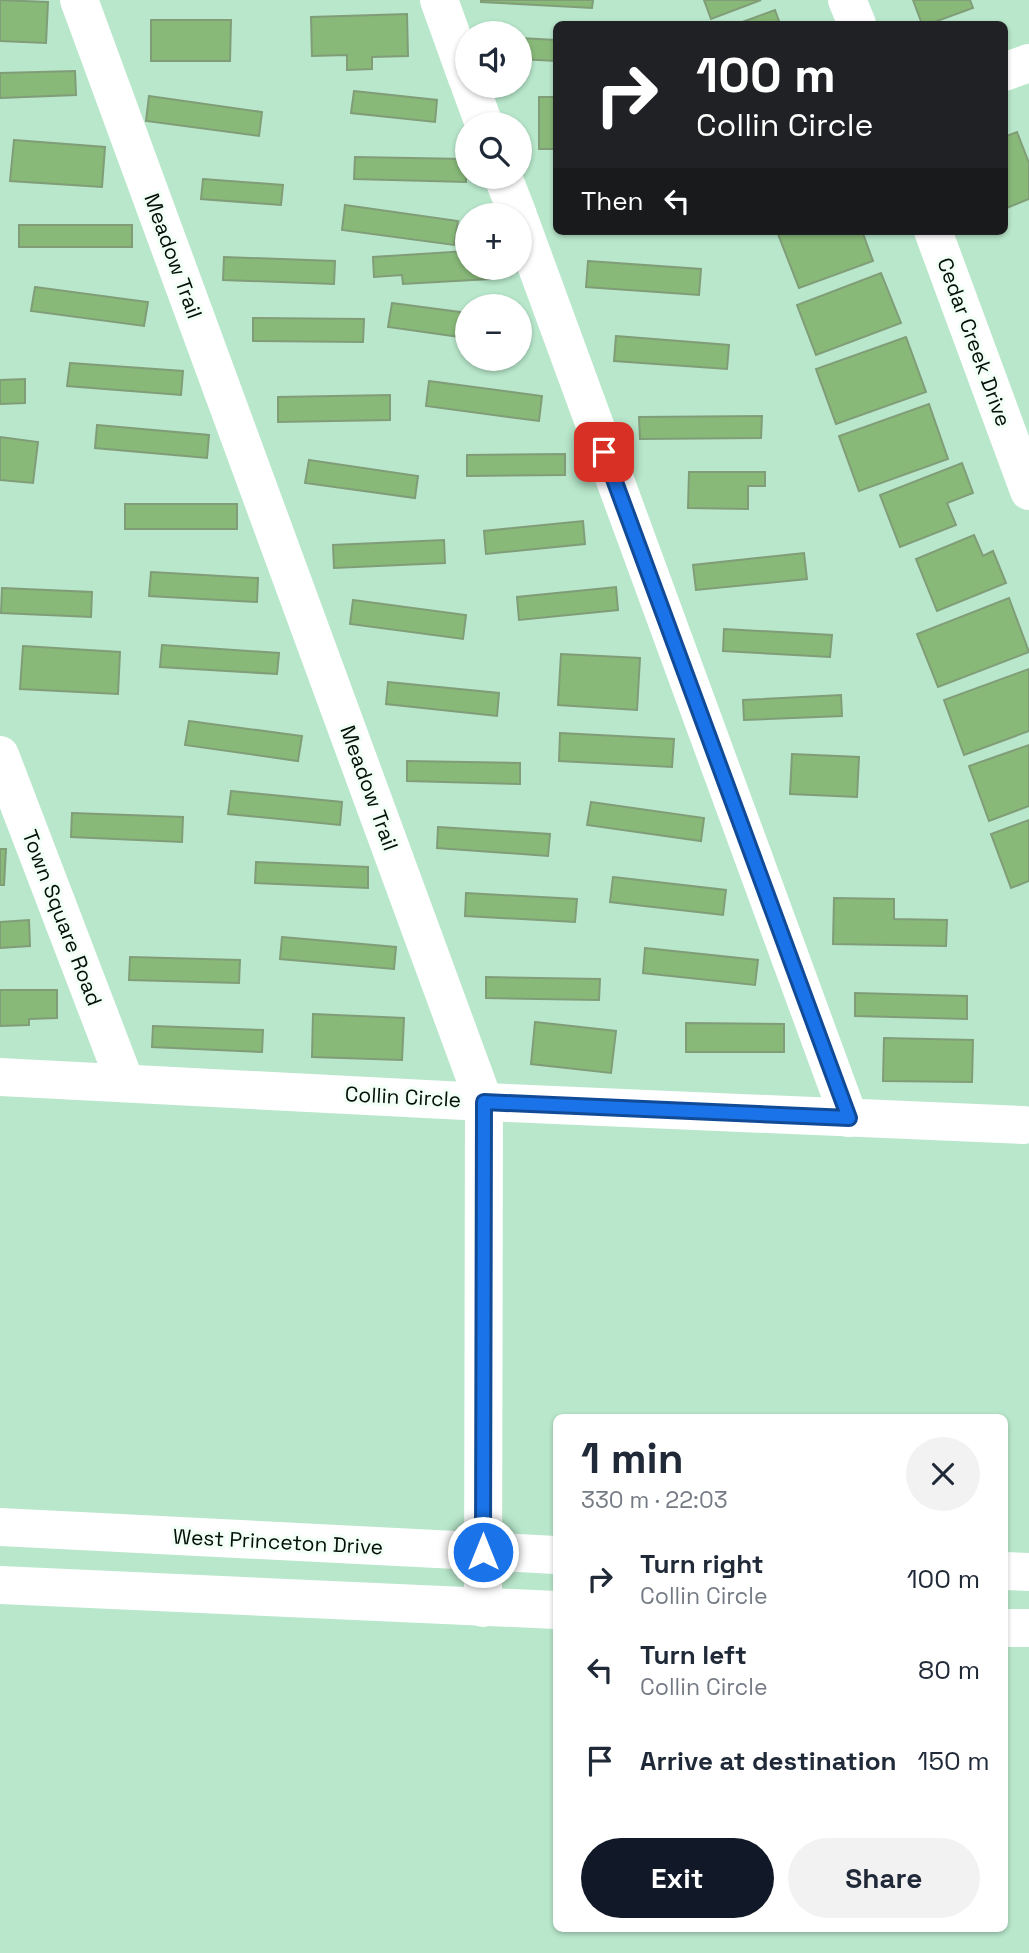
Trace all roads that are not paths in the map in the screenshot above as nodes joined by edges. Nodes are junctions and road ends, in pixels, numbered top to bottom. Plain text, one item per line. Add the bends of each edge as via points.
1 (79, 0) edge
2 (439, 0) edge
3 (848, 0) edge
4 (856, 21) edge
5 (455, 45) edge
6 (1029, 62) edge
7 (1008, 70) edge
8 (935, 235) edge
9 (532, 254) edge
10 (1025, 471) edge
11 (0, 755) edge
12 (0, 1077) edge
13 (125, 1082) junction
14 (484, 1102) junction
15 (849, 1118) junction
16 (1024, 1125) dead end
17 (0, 1527) edge
18 (483, 1552) junction
19 (553, 1555) edge
20 (1008, 1571) edge
21 (1029, 1572) edge
22 (0, 1585) edge
23 (483, 1608) junction
24 (553, 1610) edge
25 (1008, 1628) edge
26 (1029, 1628) edge

1 - 14 main road, Meadow Trail
2 - 5 main road
3 - 4 main road
6 - 7 main road
8 - 10 main road, Cedar Creek Drive
9 - 15 main road
11 - 13 main road, Town Square Road
12 - 13 main road, Collin Circle
13 - 14 main road, Collin Circle
14 - 15 main road, Collin Circle
14 - 18 main road, Meadow Trail
15 - 16 main road, Collin Circle
17 - 18 main road, West Princeton Drive
18 - 19 main road, West Princeton Drive
18 - 23 main road, Meadow Trail
20 - 21 main road
22 - 23 main road
23 - 24 main road
25 - 26 main road

